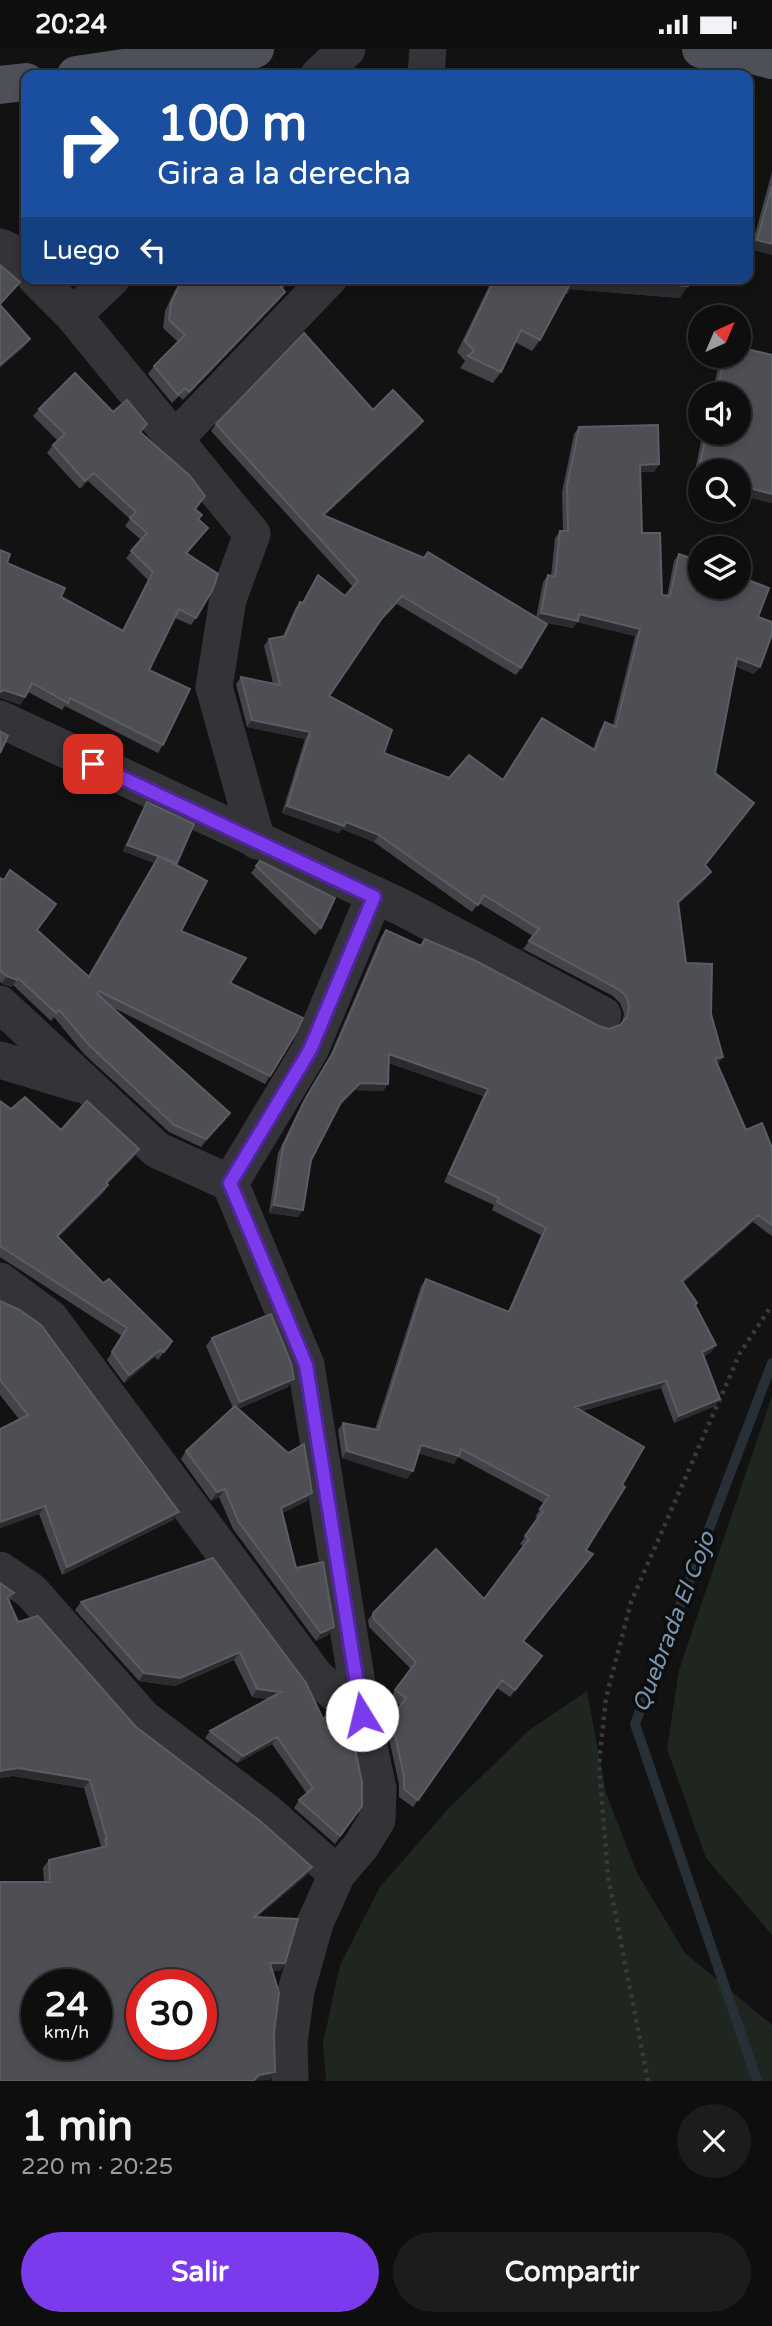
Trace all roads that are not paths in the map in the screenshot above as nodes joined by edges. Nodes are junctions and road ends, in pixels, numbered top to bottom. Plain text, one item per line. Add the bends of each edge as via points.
1 (255, 49) edge
2 (347, 49) edge
3 (428, 49) edge
4 (701, 49) edge
5 (772, 60) edge
6 (110, 70) edge
7 (324, 70) edge
8 (426, 70) edge
9 (21, 83) edge
10 (0, 85) edge
11 (0, 247) edge
12 (21, 263) edge
13 (42, 284) edge
14 (106, 284) edge
15 (323, 284) edge
16 (73, 315) junction
17 (175, 439) junction
18 (0, 719) edge
19 (257, 841) junction
20 (374, 897) junction
21 (0, 1004) edge
22 (603, 1015) dead end
23 (0, 1060) edge
24 (87, 1087) junction
25 (230, 1183) junction
26 (0, 1281) edge
27 (0, 1570) edge
28 (362, 1715) junction
29 (337, 1874) junction
30 (290, 2081) edge

1 - 6 main road
2 - 7 street
3 - 8 street
4 - 5 main road
9 - 10 main road
11 - 12 street
13 - 16 street
14 - 16 street
15 - 17 street
16 - 17 street
17 - 19 street via 252,534 228,599 214,687
18 - 19 street
19 - 20 street
20 - 22 street via 403,908
20 - 25 street via 310,1050
21 - 24 street
23 - 24 street
24 - 25 street via 157,1150
25 - 28 street via 306,1365
26 - 28 street via 50,1318 316,1677
27 - 29 street via 31,1591 142,1718 268,1813
28 - 29 street via 378,1788 377,1820
29 - 30 street via 315,1923 296,1991 289,2043

